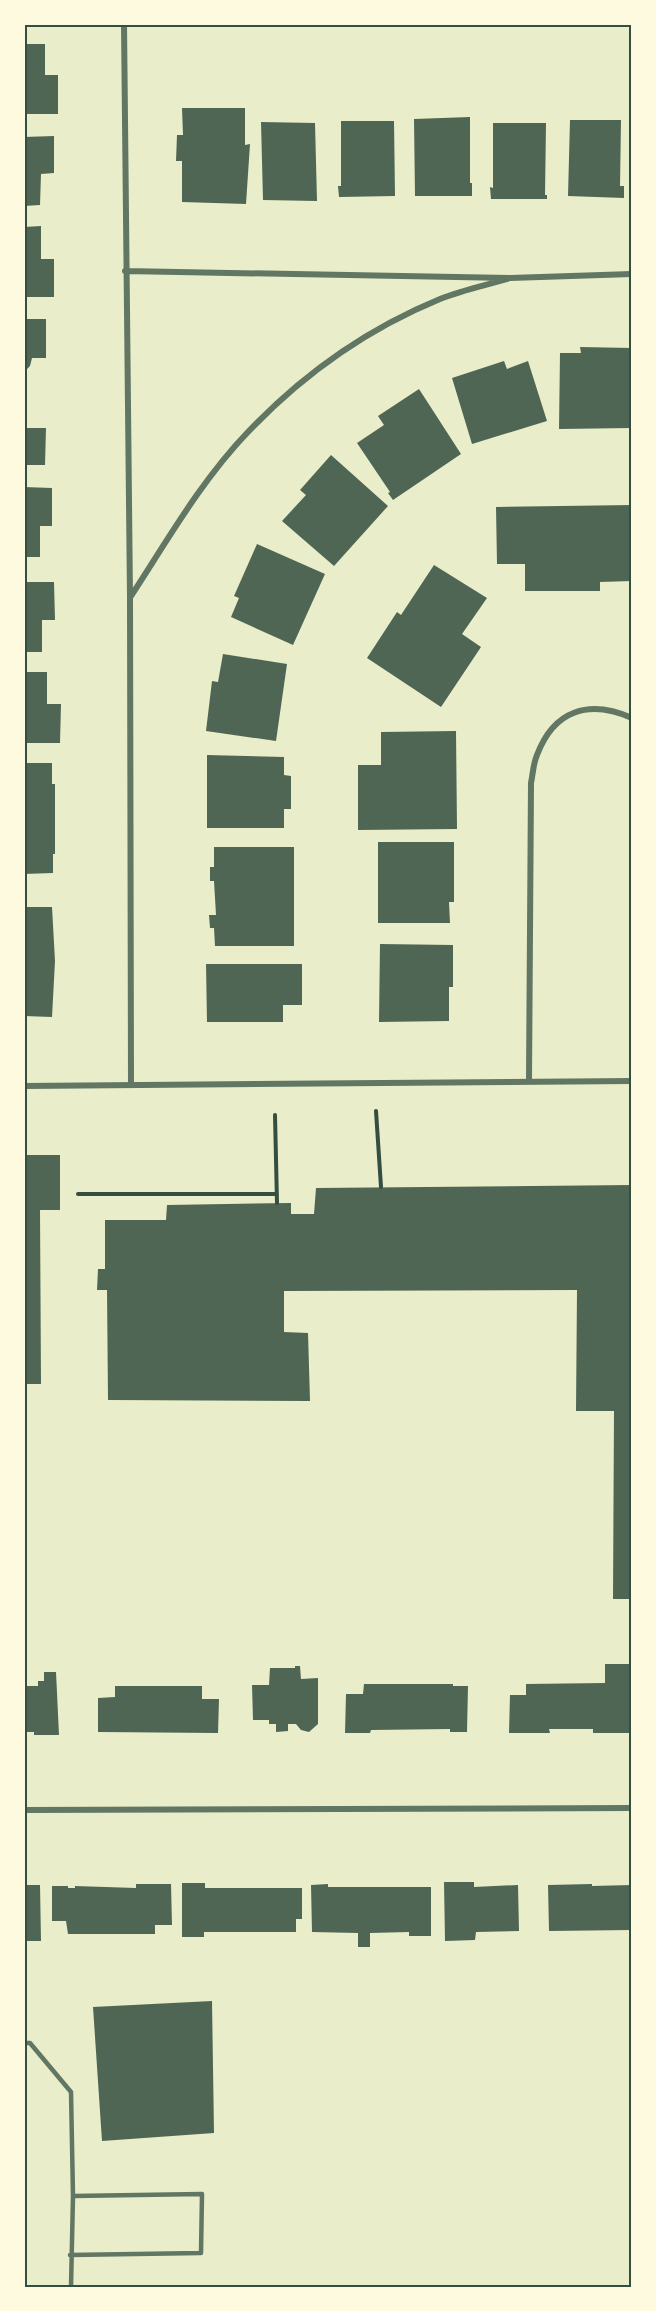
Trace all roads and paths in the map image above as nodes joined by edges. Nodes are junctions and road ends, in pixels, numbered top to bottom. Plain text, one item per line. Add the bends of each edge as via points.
1 (124, 24) edge
2 (125, 271) junction
3 (632, 274) edge
4 (510, 278) junction
5 (130, 597) junction
6 (632, 718) edge
7 (529, 1080) junction
8 (632, 1081) edge
9 (131, 1085) junction
10 (24, 1086) edge
11 (376, 1111) dead end
12 (275, 1115) dead end
13 (381, 1187) dead end
14 (78, 1194) dead end
15 (277, 1194) junction
16 (278, 1203) dead end
17 (632, 1808) edge
18 (24, 1810) edge
19 (24, 2043) edge
20 (73, 2196) junction
21 (70, 2254) junction
22 (71, 2287) edge

1 - 2 street
2 - 4 street
2 - 5 street
3 - 4 street
4 - 5 street via 441,299 389,324 298,383 246,434 203,487
5 - 9 street
6 - 7 street via 604,708 574,711 549,730 536,757 531,783
7 - 8 street
7 - 9 street
9 - 10 street
11 - 13 path
12 - 15 path
14 - 15 path
15 - 16 path
17 - 18 street
19 - 20 lane via 30,2043 71,2092
20 - 21 lane
20 - 21 lane via 202,2194 201,2253
21 - 22 lane

